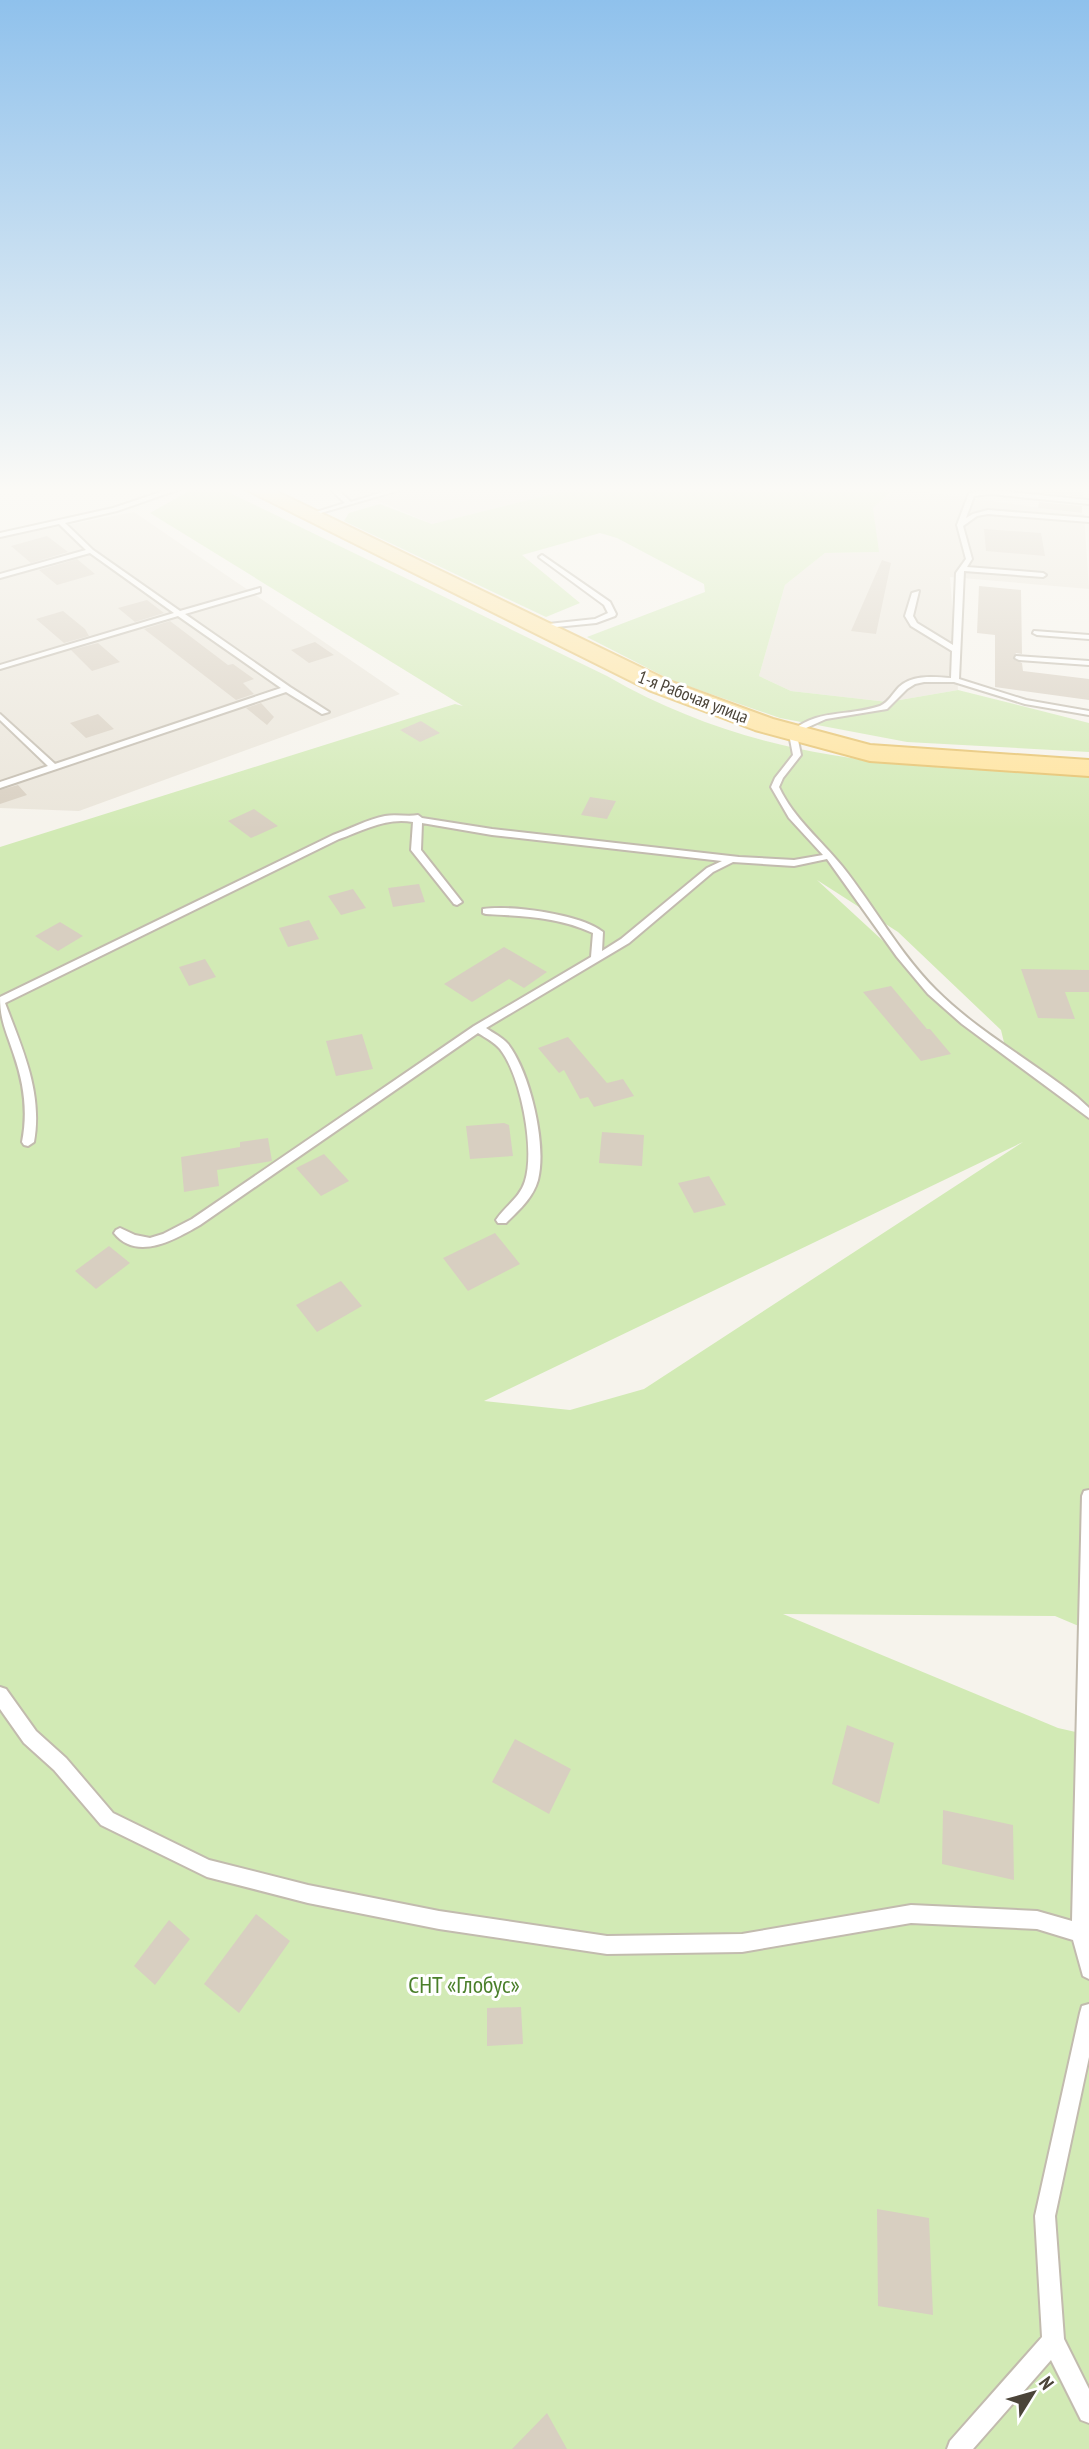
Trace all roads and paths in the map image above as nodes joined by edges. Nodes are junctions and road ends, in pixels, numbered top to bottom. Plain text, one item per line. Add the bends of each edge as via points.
1 (163, 601) edge
2 (221, 601) edge
3 (486, 601) edge
4 (603, 601) edge
5 (913, 601) edge
6 (957, 601) edge
7 (181, 614) junction
8 (539, 627) junction
9 (1037, 633) dead end
10 (1089, 637) edge
11 (954, 649) junction
12 (1019, 658) dead end
13 (1089, 663) edge
14 (0, 667) edge
15 (955, 680) junction
16 (286, 689) junction
17 (325, 712) dead end
18 (1089, 713) edge
19 (0, 716) edge
20 (793, 734) junction
21 (55, 768) junction
22 (1089, 768) edge
23 (0, 785) edge
24 (418, 818) junction
25 (830, 856) junction
26 (739, 860) junction
27 (457, 902) dead end
28 (486, 911) dead end
29 (596, 957) junction
30 (0, 1001) edge
31 (478, 1028) junction
32 (1089, 1114) edge
33 (28, 1142) dead end
34 (502, 1220) dead end
35 (120, 1233) dead end
36 (1089, 1496) edge
37 (0, 1695) edge
38 (1080, 1933) junction
39 (1089, 1970) edge
40 (1089, 2013) edge
41 (1053, 2342) junction
42 (1089, 2412) edge
43 (958, 2449) edge

1 - 7 lane
2 - 7 lane
3 - 8 main road, 1-я Рабочая улица
4 - 8 lane via 612,614 596,621
5 - 11 lane via 908,617
6 - 11 lane
7 - 14 lane
7 - 16 lane
8 - 20 main road, 1-я Рабочая улица via 660,686
9 - 10 lane
11 - 15 lane
12 - 13 lane
15 - 18 lane via 1025,702
15 - 20 lane via 920,680 908,684 887,706 817,717
16 - 17 lane
16 - 21 lane
19 - 21 lane
20 - 22 main road, 1-я Рабочая улица via 893,756
20 - 25 lane via 797,755 775,787 786,808
21 - 23 lane
24 - 26 lane via 492,832
24 - 27 lane via 416,850
24 - 30 lane via 384,818 336,837
25 - 26 lane via 782,864
25 - 32 lane via 878,927 927,987
26 - 29 lane via 717,864 638,932
28 - 29 lane via 544,914 585,925 598,932
29 - 31 lane
30 - 33 lane via 30,1102
31 - 34 lane via 504,1046 526,1094 530,1120 534,1172 528,1191
31 - 35 lane via 196,1222 155,1242 140,1243
36 - 38 lane
37 - 38 lane via 30,1737 107,1819 207,1867 308,1894 439,1920 607,1945 742,1943 911,1914 1037,1920
38 - 39 lane
40 - 41 lane via 1045,2216
41 - 42 lane
41 - 43 lane

